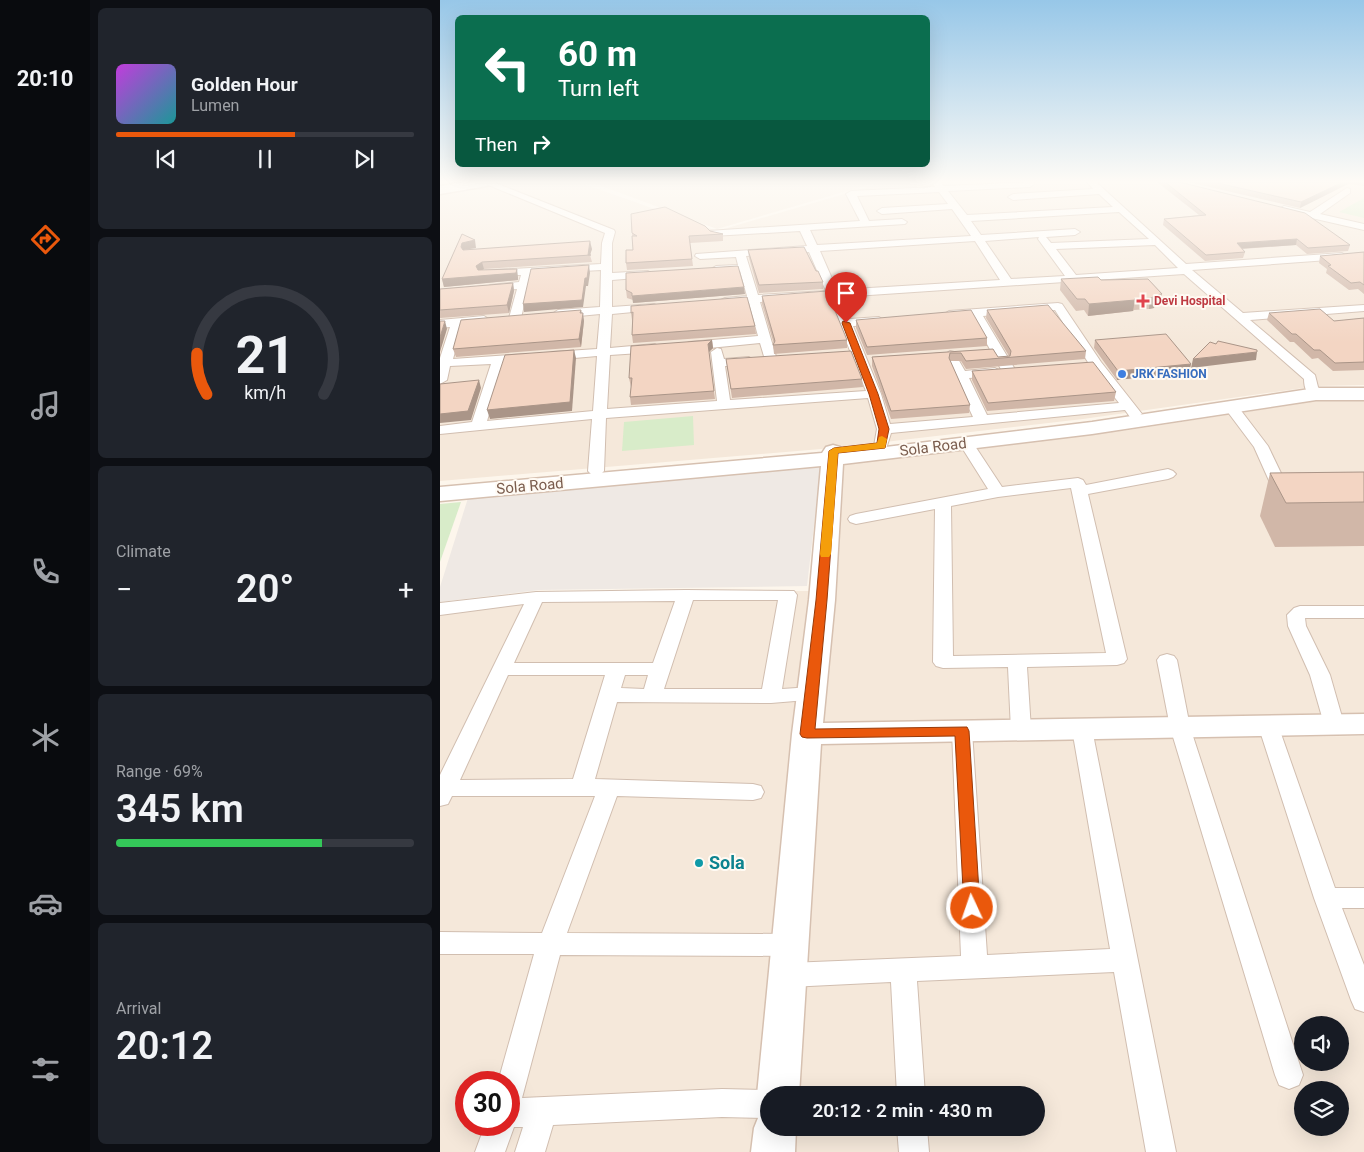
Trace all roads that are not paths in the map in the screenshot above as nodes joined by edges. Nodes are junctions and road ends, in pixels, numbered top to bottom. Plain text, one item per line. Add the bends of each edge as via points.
1 (607, 236) edge
2 (807, 236) edge
3 (886, 236) edge
4 (951, 236) edge
5 (1012, 236) edge
6 (1040, 236) edge
7 (1077, 236) edge
8 (1151, 236) edge
9 (977, 238) junction
10 (1158, 242) junction
11 (697, 243) edge
12 (1085, 245) junction
13 (1049, 246) junction
14 (812, 249) junction
15 (741, 254) junction
16 (700, 256) junction
17 (1350, 256) edge
18 (486, 266) edge
19 (743, 268) junction
20 (1185, 269) junction
21 (527, 271) junction
22 (606, 272) junction
23 (655, 274) edge
24 (1073, 279) junction
25 (482, 282) edge
26 (1008, 283) junction
27 (523, 285) junction
28 (833, 295) junction
29 (753, 299) junction
30 (714, 302) edge
31 (664, 306) edge
32 (1364, 308) edge
33 (606, 310) junction
34 (976, 313) junction
35 (542, 316) edge
36 (939, 316) edge
37 (1240, 317) junction
38 (892, 320) edge
39 (457, 322) junction
40 (846, 323) junction
41 (440, 324) edge
42 (764, 339) junction
43 (716, 344) junction
44 (603, 352) junction
45 (950, 354) edge
46 (855, 356) junction
47 (499, 360) junction
48 (878, 360) edge
49 (444, 363) junction
50 (717, 363) junction
51 (1096, 364) junction
52 (1076, 366) edge
53 (961, 375) junction
54 (491, 381) junction
55 (474, 383) edge
56 (443, 384) edge
57 (1364, 388) edge
58 (1314, 391) junction
59 (874, 394) junction
60 (1364, 394) edge
61 (724, 406) junction
62 (1230, 407) junction
63 (1128, 411) junction
64 (600, 414) junction
65 (982, 420) junction
66 (478, 427) junction
67 (440, 430) edge
68 (883, 437) junction
69 (966, 443) junction
70 (833, 454) junction
71 (596, 471) junction
72 (1168, 474) dead end
73 (440, 486) edge
74 (1080, 491) junction
75 (998, 492) junction
76 (440, 494) edge
77 (943, 503) junction
78 (1288, 506) edge
79 (856, 519) dead end
80 (686, 595) junction
81 (536, 597) junction
82 (440, 609) edge
83 (1364, 612) edge
84 (1018, 660) junction
85 (1167, 660) dead end
86 (660, 668) junction
87 (501, 669) junction
88 (617, 669) junction
89 (812, 694) junction
90 (610, 695) junction
91 (652, 696) junction
92 (770, 696) junction
93 (1334, 724) junction
94 (1364, 724) edge
95 (1268, 725) junction
96 (1180, 727) junction
97 (1082, 728) junction
98 (1021, 730) junction
99 (962, 731) junction
100 (807, 734) junction
101 (582, 787) junction
102 (609, 788) junction
103 (442, 791) edge
104 (752, 792) dead end
105 (1326, 898) junction
106 (1364, 898) edge
107 (440, 943) edge
108 (550, 944) junction
109 (791, 946) junction
110 (1126, 960) junction
111 (975, 967) junction
112 (903, 970) junction
113 (789, 975) junction
114 (1364, 1000) edge
115 (516, 1071) edge
116 (1289, 1075) dead end
117 (779, 1086) edge
118 (909, 1086) edge
119 (760, 1104) edge
120 (542, 1111) junction
121 (520, 1112) edge
122 (496, 1136) edge
123 (774, 1136) edge
124 (913, 1136) edge
125 (490, 1152) edge
126 (530, 1152) edge
127 (773, 1152) edge
128 (914, 1152) edge
129 (1161, 1152) edge

1 - 22 street via 602,244
2 - 14 street
3 - 14 street
4 - 9 street
5 - 9 street
6 - 13 street
7 - 12 street
8 - 10 street
9 - 26 street
10 - 12 street
10 - 20 street
11 - 16 street
12 - 13 street
13 - 24 street
14 - 15 street
14 - 28 street
15 - 16 street
15 - 19 street
16 - 19 street via 705,270
17 - 20 street
18 - 21 street via 484,274
19 - 29 street
20 - 24 street
20 - 37 street
21 - 22 street
21 - 27 street
22 - 23 street
22 - 33 street
24 - 26 street
25 - 27 street via 479,289
26 - 28 street
27 - 39 street via 510,318
28 - 29 street
28 - 40 street
29 - 30 street
29 - 42 street
31 - 33 street
32 - 37 street
33 - 35 street
33 - 44 street
34 - 36 street
34 - 51 street via 1058,306
34 - 53 street via 992,351 1014,371
37 - 58 street via 1310,378
38 - 40 street
39 - 41 street
39 - 49 street
40 - 46 street
42 - 43 street
42 - 50 street via 776,360
43 - 44 street
43 - 50 street
44 - 47 street
44 - 64 street
45 - 53 street
46 - 48 street
46 - 59 street
47 - 49 street
47 - 54 street
49 - 56 street
50 - 61 street
51 - 52 street
51 - 63 street
53 - 65 street
54 - 55 street
54 - 66 street
57 - 58 main road, Sola Road
58 - 60 main road, Sola Road
58 - 62 main road, Sola Road
58 - 63 main road, Sola Road
59 - 61 street
59 - 68 street
61 - 64 street
62 - 69 main road, Sola Road
62 - 78 street via 1261,446
63 - 65 street
63 - 68 main road, Sola Road
64 - 66 street
64 - 71 street
65 - 68 street
66 - 67 street
68 - 70 main road, Sola Road
69 - 70 main road, Sola Road
69 - 75 street
70 - 71 main road, Sola Road
70 - 76 main road, Sola Road
70 - 89 main road
71 - 73 main road, Sola Road
72 - 74 street
74 - 75 street via 1078,483
74 - 84 street via 1117,659
75 - 77 street
77 - 79 street
77 - 84 street via 943,662
80 - 81 street
80 - 86 street
80 - 92 street via 788,595
81 - 82 street
81 - 87 street
83 - 93 street via 1300,612 1296,615 1297,626 1320,675
84 - 98 street
85 - 96 street
86 - 88 street
86 - 91 street
87 - 88 street
87 - 103 street
88 - 90 street
89 - 92 street
89 - 100 main road
90 - 91 street
90 - 101 street
91 - 92 street
93 - 94 main road
93 - 95 main road
95 - 96 main road
95 - 105 street
96 - 97 main road
96 - 116 street
97 - 98 main road
97 - 110 street
98 - 99 main road
99 - 100 main road
99 - 111 street
100 - 109 main road
101 - 102 street
101 - 103 street
102 - 104 street
102 - 108 street
105 - 106 street
105 - 114 street
107 - 108 street
108 - 109 street
108 - 115 street
109 - 113 main road
110 - 111 street
110 - 129 street
111 - 112 street
112 - 113 street
112 - 118 street
113 - 117 main road
119 - 120 street
120 - 121 street
120 - 126 street
122 - 125 street
123 - 127 main road
124 - 128 street

